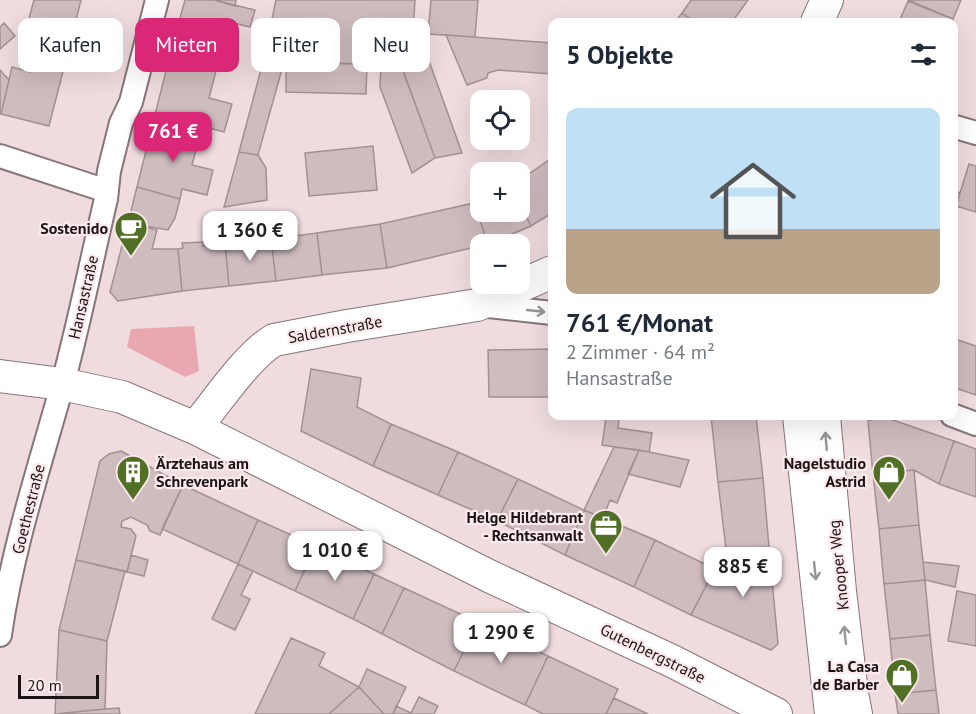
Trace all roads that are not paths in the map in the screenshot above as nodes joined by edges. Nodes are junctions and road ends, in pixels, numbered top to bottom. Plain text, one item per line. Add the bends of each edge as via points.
1 (157, 0) edge
2 (827, 0) edge
3 (843, 0) edge
4 (819, 18) edge
5 (835, 18) edge
6 (958, 128) edge
7 (976, 133) edge
8 (0, 156) edge
9 (107, 191) junction
10 (548, 274) edge
11 (477, 305) junction
12 (548, 313) edge
13 (0, 376) edge
14 (62, 384) junction
15 (958, 417) edge
16 (799, 420) edge
17 (824, 420) edge
18 (976, 424) edge
19 (195, 428) junction
20 (0, 634) edge
21 (776, 714) edge
22 (831, 714) edge
23 (856, 714) edge

1 - 9 street, Hansastraße via 121,123
2 - 4 main road
3 - 5 main road
6 - 7 street
8 - 9 street
9 - 14 street, Hansastraße
10 - 11 main road, Saldernstraße
11 -> 12 street, Saldernstraße
11 - 19 main road, Saldernstraße via 274,340 246,366
13 - 14 main road, Gutenbergstraße
14 - 19 main road, Gutenbergstraße via 122,398
14 - 20 street, Goethestraße via 40,458
15 - 18 street
16 -> 22 main road, Knooper Weg
23 -> 17 main road, Knooper Weg
19 - 21 main road, Gutenbergstraße

